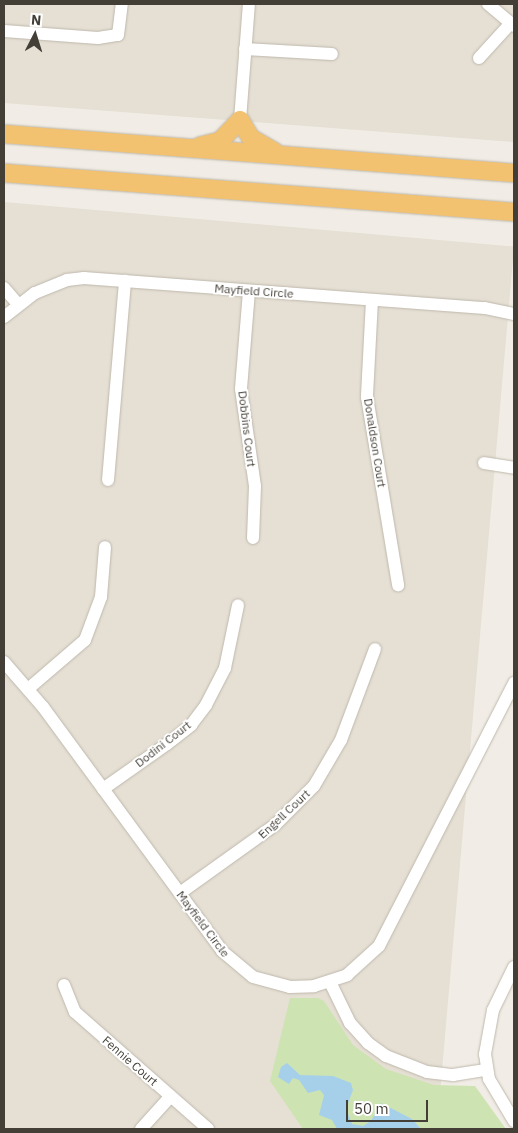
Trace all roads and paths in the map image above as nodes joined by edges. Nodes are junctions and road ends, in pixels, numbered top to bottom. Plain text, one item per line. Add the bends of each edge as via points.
1 (122, 4) edge
2 (249, 4) edge
3 (488, 4) edge
4 (512, 25) edge
5 (4, 31) edge
6 (245, 49) junction
7 (332, 54) dead end
8 (479, 58) dead end
9 (240, 120) junction
10 (4, 134) edge
11 (192, 148) junction
12 (280, 155) junction
13 (4, 173) edge
14 (514, 173) edge
15 (514, 212) edge
16 (125, 281) junction
17 (4, 288) edge
18 (249, 291) junction
19 (372, 300) junction
20 (18, 304) junction
21 (514, 314) edge
22 (4, 317) edge
23 (484, 463) dead end
24 (514, 468) edge
25 (108, 480) dead end
26 (253, 538) dead end
27 (105, 547) dead end
28 (398, 585) dead end
29 (238, 605) dead end
30 (375, 649) dead end
31 (4, 662) edge
32 (514, 683) edge
33 (28, 689) junction
34 (103, 789) junction
35 (180, 893) junction
36 (514, 967) edge
37 (330, 982) junction
38 (64, 985) dead end
39 (486, 1070) junction
40 (170, 1097) junction
41 (514, 1122) edge
42 (141, 1129) edge
43 (208, 1129) edge

1 - 5 street via 118,35 98,38
2 - 6 street
3 - 4 street
4 - 8 street
6 - 7 street
6 - 9 street
9 - 11 highway via 220,141
9 - 12 highway via 251,138
10 - 11 highway
11 - 12 highway
12 - 14 highway
13 - 15 highway
16 - 18 street, Mayfield Circle
16 - 20 street, Mayfield Circle via 67,280
16 - 25 street
17 - 20 street
18 - 19 street, Mayfield Circle
18 - 26 street, Dobbins Court via 241,389 254,486
19 - 21 street, Mayfield Circle via 485,308
19 - 28 street, Donaldson Court via 367,397
20 - 22 street, Mayfield Circle
23 - 24 street
27 - 33 street via 100,597 85,640
29 - 34 street, Dodini Court via 224,668 206,706 191,725
30 - 35 street, Engell Court via 341,740 314,786 275,825
31 - 33 street, Mayfield Circle
32 - 37 street, Mayfield Circle via 395,922 364,963
33 - 34 street, Mayfield Circle
34 - 35 street, Mayfield Circle
35 - 37 street, Mayfield Circle via 222,951 253,977 290,987
36 - 39 street via 487,1029
37 - 39 street via 350,1023 368,1043 386,1056 427,1072 453,1075
38 - 40 street, Fennie Court via 76,1012
39 - 41 street via 500,1102
40 - 42 street
40 - 43 street, Fennie Court

